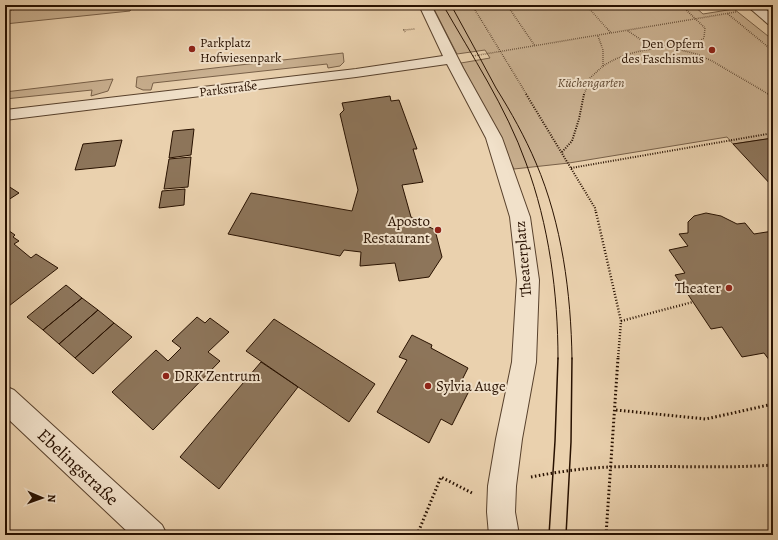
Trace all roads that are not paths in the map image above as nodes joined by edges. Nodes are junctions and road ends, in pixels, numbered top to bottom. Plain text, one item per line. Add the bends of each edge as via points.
1 (425, 5) edge
2 (773, 5) edge
3 (754, 7) edge
4 (773, 21) edge
5 (454, 64) junction
6 (5, 115) edge
7 (5, 399) edge
8 (152, 535) edge
9 (504, 535) edge

1 - 5 street, Theaterplatz
2 - 3 street
3 - 4 street
5 - 6 street, Parkstraße via 348,74
5 - 9 street, Theaterplatz via 494,138 506,170 520,217 528,280 524,362 509,439 515,482 502,512
7 - 8 street, Ebelingstraße

